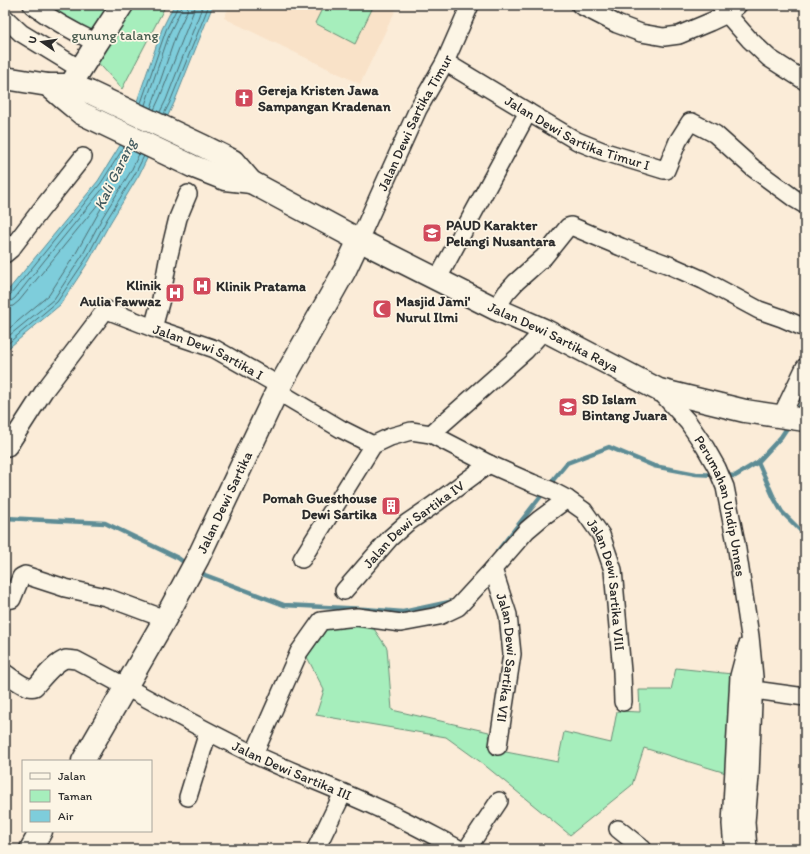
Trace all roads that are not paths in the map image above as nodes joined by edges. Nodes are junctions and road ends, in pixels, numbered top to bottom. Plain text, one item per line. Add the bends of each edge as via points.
1 (32, 5) edge
2 (122, 5) edge
3 (470, 5) edge
4 (580, 5) edge
5 (733, 10) edge
6 (5, 18) edge
7 (97, 43) junction
8 (445, 62) junction
9 (5, 78) edge
10 (805, 81) edge
11 (70, 86) junction
12 (528, 112) junction
13 (83, 156) dead end
14 (251, 182) junction
15 (188, 194) dead end
16 (804, 201) edge
17 (359, 240) junction
18 (5, 254) edge
19 (437, 280) junction
20 (496, 309) junction
21 (153, 328) junction
22 (805, 328) edge
23 (544, 330) junction
24 (805, 367) edge
25 (279, 388) junction
26 (660, 390) junction
27 (791, 418) edge
28 (431, 434) junction
29 (373, 446) junction
30 (8, 447) dead end
31 (490, 464) junction
32 (567, 499) junction
33 (302, 559) dead end
34 (493, 569) junction
35 (344, 591) dead end
36 (5, 600) edge
37 (166, 619) junction
38 (750, 636) junction
39 (5, 673) edge
40 (126, 687) junction
41 (754, 690) junction
42 (805, 697) edge
43 (623, 702) dead end
44 (208, 732) junction
45 (498, 746) dead end
46 (254, 754) junction
47 (84, 760) edge
48 (343, 793) junction
49 (188, 797) dead end
50 (499, 801) dead end
51 (739, 823) junction
52 (618, 829) dead end
53 (40, 832) edge
54 (31, 849) edge
55 (316, 849) edge
56 (459, 849) edge
57 (467, 849) edge
58 (643, 849) edge
59 (733, 849) edge
60 (748, 849) edge

1 - 7 street via 72,31
2 - 7 main road
3 - 8 street, Jalan Dewi Sartika Timur
4 - 5 street via 617,24 641,33 664,37 710,22
5 - 10 street via 749,39 768,58
6 - 11 street
7 - 11 main road
8 - 12 street, Jalan Dewi Sartika Timur I
8 - 17 street, Jalan Dewi Sartika Timur via 418,109
9 - 11 main road
11 - 14 main road, Jalan Dewi Sartika Raya via 203,146 233,162
11 - 14 main road, Jalan Dewi Sartika Raya via 81,113 192,166 225,179
12 - 16 street, Jalan Dewi Sartika Timur I via 577,140 664,170 678,142 692,122 715,134 753,168 795,199
12 - 19 street
13 - 18 street
14 - 17 main road, Jalan Dewi Sartika Raya
15 - 21 street, Jalan Dewi Sartika I via 178,218
17 - 19 main road, Jalan Dewi Sartika Raya
17 - 25 main road, Jalan Dewi Sartika
19 - 20 main road, Jalan Dewi Sartika Raya
20 - 22 street via 506,293 544,257 571,226 669,265 759,310
20 - 23 main road, Jalan Dewi Sartika Raya
21 - 25 street, Jalan Dewi Sartika I via 215,349
21 - 30 street via 107,310 104,312 44,390
23 - 26 main road, Jalan Dewi Sartika Raya
23 - 28 street via 525,351
24 - 27 street
25 - 29 street, Jalan Dewi Sartika I via 341,429
25 - 37 main road, Jalan Dewi Sartika
26 - 27 main road, Jalan Dewi Sartika Raya via 745,411
26 - 38 street, Perumahan Undip Unnes via 688,422 705,447 725,487
28 - 29 street, Jalan Dewi Sartika VIII via 411,431 390,437
28 - 31 street, Jalan Dewi Sartika VIII
29 - 33 street
31 - 32 street, Jalan Dewi Sartika VIII
31 - 35 street, Jalan Dewi Sartika IV via 407,523 390,538
32 - 34 street via 528,530
32 - 43 street, Jalan Dewi Sartika VIII via 584,511 601,535 613,570
34 - 45 street, Jalan Dewi Sartika VII via 508,615 512,654
34 - 46 street via 458,607 439,616 401,623 357,617 321,621 300,652
36 - 37 street via 12,599 21,577 25,575 65,588 106,597
37 - 40 main road, Jalan Dewi Sartika
38 - 41 street, Perumahan Undip Unnes
38 - 51 street, Perumahan Undip Unnes via 739,676
39 - 40 street, Jalan Dewi Sartika III via 28,688 35,688 49,671 65,659 70,659
40 - 44 street, Jalan Dewi Sartika III
40 - 47 main road, Jalan Dewi Sartika
41 - 42 street
41 - 51 street, Perumahan Undip Unnes via 750,776
44 - 46 street, Jalan Dewi Sartika III
44 - 49 street
46 - 48 street, Jalan Dewi Sartika III
48 - 55 street
48 - 56 street, Jalan Dewi Sartika III via 414,825
50 - 57 street
51 - 59 street, Perumahan Undip Unnes
51 - 60 street, Perumahan Undip Unnes
52 - 58 street
53 - 54 main road

